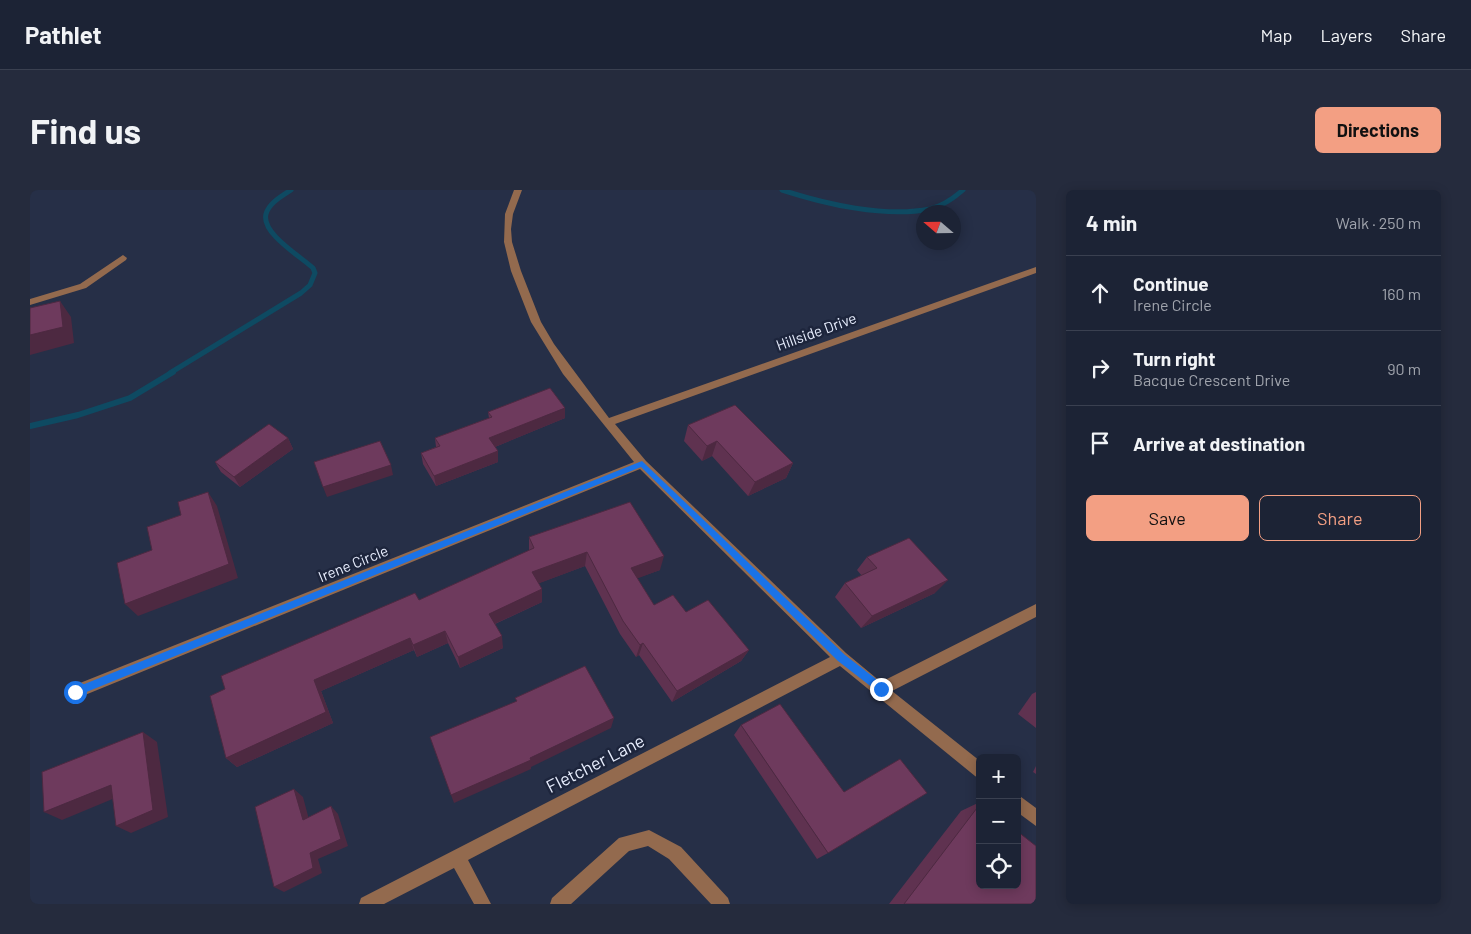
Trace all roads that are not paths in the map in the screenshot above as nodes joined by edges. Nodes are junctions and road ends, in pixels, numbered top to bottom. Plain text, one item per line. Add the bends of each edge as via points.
1 (518, 190) edge
2 (123, 258) dead end
3 (1036, 270) edge
4 (30, 302) edge
5 (607, 423) junction
6 (642, 464) junction
7 (1036, 610) edge
8 (841, 658) junction
9 (881, 689) junction
10 (75, 692) dead end
11 (976, 768) edge
12 (1021, 805) edge
13 (1036, 818) edge
14 (457, 857) junction
15 (368, 904) edge
16 (483, 904) edge
17 (558, 904) edge
18 (722, 904) edge

1 - 5 street via 507,229 516,271 536,322 550,346
2 - 4 street via 83,286
3 - 5 street, Hillside Drive
5 - 6 street
6 - 8 street
6 - 10 street, Irene Circle
7 - 9 street
8 - 9 street
8 - 14 street, Fletcher Lane
9 - 11 street
12 - 13 street
14 - 15 street, Fletcher Lane
14 - 16 street
17 - 18 street via 625,844 649,838 676,853

